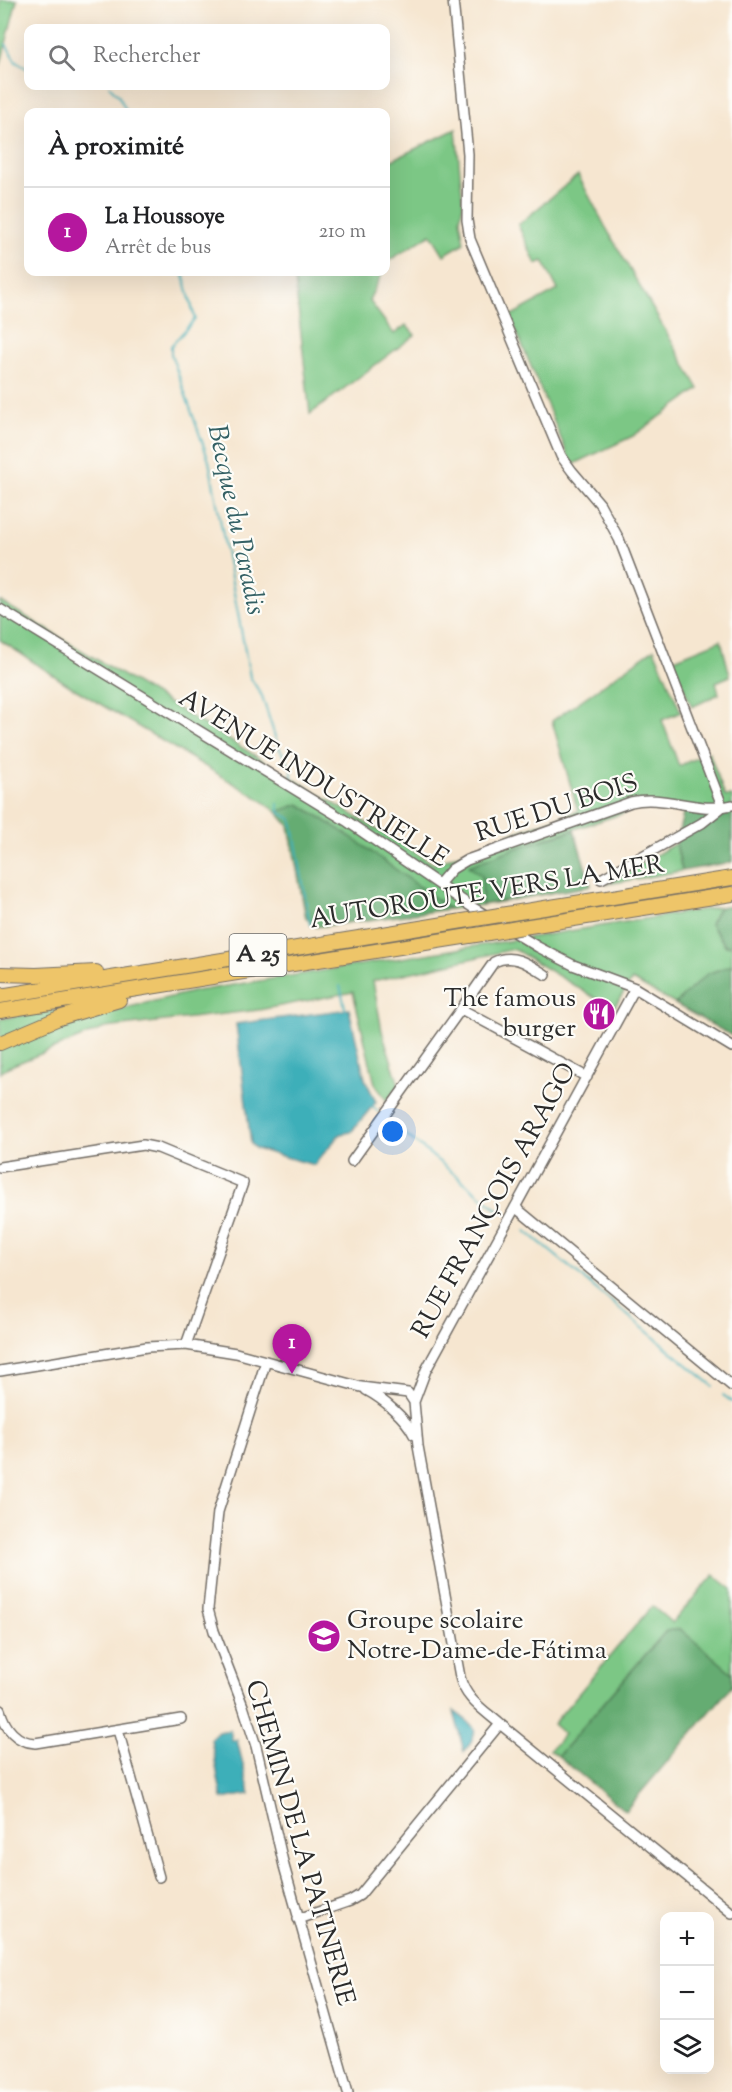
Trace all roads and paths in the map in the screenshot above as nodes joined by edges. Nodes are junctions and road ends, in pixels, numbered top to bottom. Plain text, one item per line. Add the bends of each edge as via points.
1 (453, 0) edge
2 (0, 609) edge
3 (732, 805) edge
4 (721, 808) junction
5 (732, 878) edge
6 (601, 879) dead end
7 (439, 884) junction
8 (732, 894) edge
9 (0, 974) edge
10 (133, 974) junction
11 (546, 975) dead end
12 (192, 980) junction
13 (635, 988) junction
14 (0, 996) edge
15 (461, 1009) junction
16 (0, 1011) edge
17 (0, 1044) edge
18 (732, 1047) edge
19 (587, 1077) junction
20 (352, 1161) dead end
21 (0, 1167) edge
22 (515, 1207) junction
23 (186, 1345) junction
24 (266, 1361) junction
25 (426, 1370) junction
26 (0, 1371) edge
27 (732, 1386) edge
28 (362, 1387) junction
29 (401, 1392) junction
30 (414, 1404) junction
31 (394, 1412) junction
32 (418, 1446) junction
33 (0, 1710) edge
34 (181, 1719) dead end
35 (500, 1724) junction
36 (118, 1730) junction
37 (159, 1876) dead end
38 (732, 1913) edge
39 (298, 1919) junction
40 (348, 2092) edge

1 - 4 street via 468,154 470,239 561,456 600,504 619,539 719,794
2 - 7 street, AVENUE INDUSTRIELLE via 348,822
3 - 4 street, RUE DU BOIS
4 - 6 street via 702,823
4 - 7 street, RUE DU BOIS via 652,800 631,802 467,860
5 - 10 highway, AUTOROUTE VERS LA MER / A 25, bridge
7 - 13 street, AVENUE INDUSTRIELLE via 547,952
8 - 12 highway, A 25, bridge
9 - 10 highway via 118,970
10 - 14 highway, AUTOROUTE VERS LA MER / A 25
11 - 15 street via 513,958 501,958 494,962
12 - 16 highway, A 25
12 - 17 highway via 81,1010
13 - 18 street, AVENUE INDUSTRIELLE
13 - 19 street, RUE FRANÇOIS ARAGO
15 - 19 street
15 - 20 street
19 - 22 street, RUE FRANÇOIS ARAGO
21 - 23 street via 142,1145 243,1183
22 - 25 street, RUE FRANÇOIS ARAGO
22 - 27 street
23 - 24 street
23 - 26 street via 147,1347
24 - 28 street
24 - 39 street, CHEMIN DE LA PATINERIE via 218,1512 208,1605 258,1755
25 - 29 street, RUE FRANÇOIS ARAGO via 415,1384
25 - 30 street, RUE FRANÇOIS ARAGO
28 - 29 street
28 - 31 street, RUE FRANÇOIS ARAGO
29 - 30 street via 410,1394
29 - 31 street via 390,1400
30 - 31 street via 408,1414
30 - 32 street, RUE FRANÇOIS ARAGO
31 - 32 street, RUE FRANÇOIS ARAGO via 410,1426
32 - 35 street, RUE FRANÇOIS ARAGO via 462,1684 471,1699
33 - 36 street via 10,1731 29,1743
34 - 36 street
35 - 38 street, RUE FRANÇOIS ARAGO
35 - 39 street via 360,1895
36 - 37 street
39 - 40 street, CHEMIN DE LA PATINERIE

